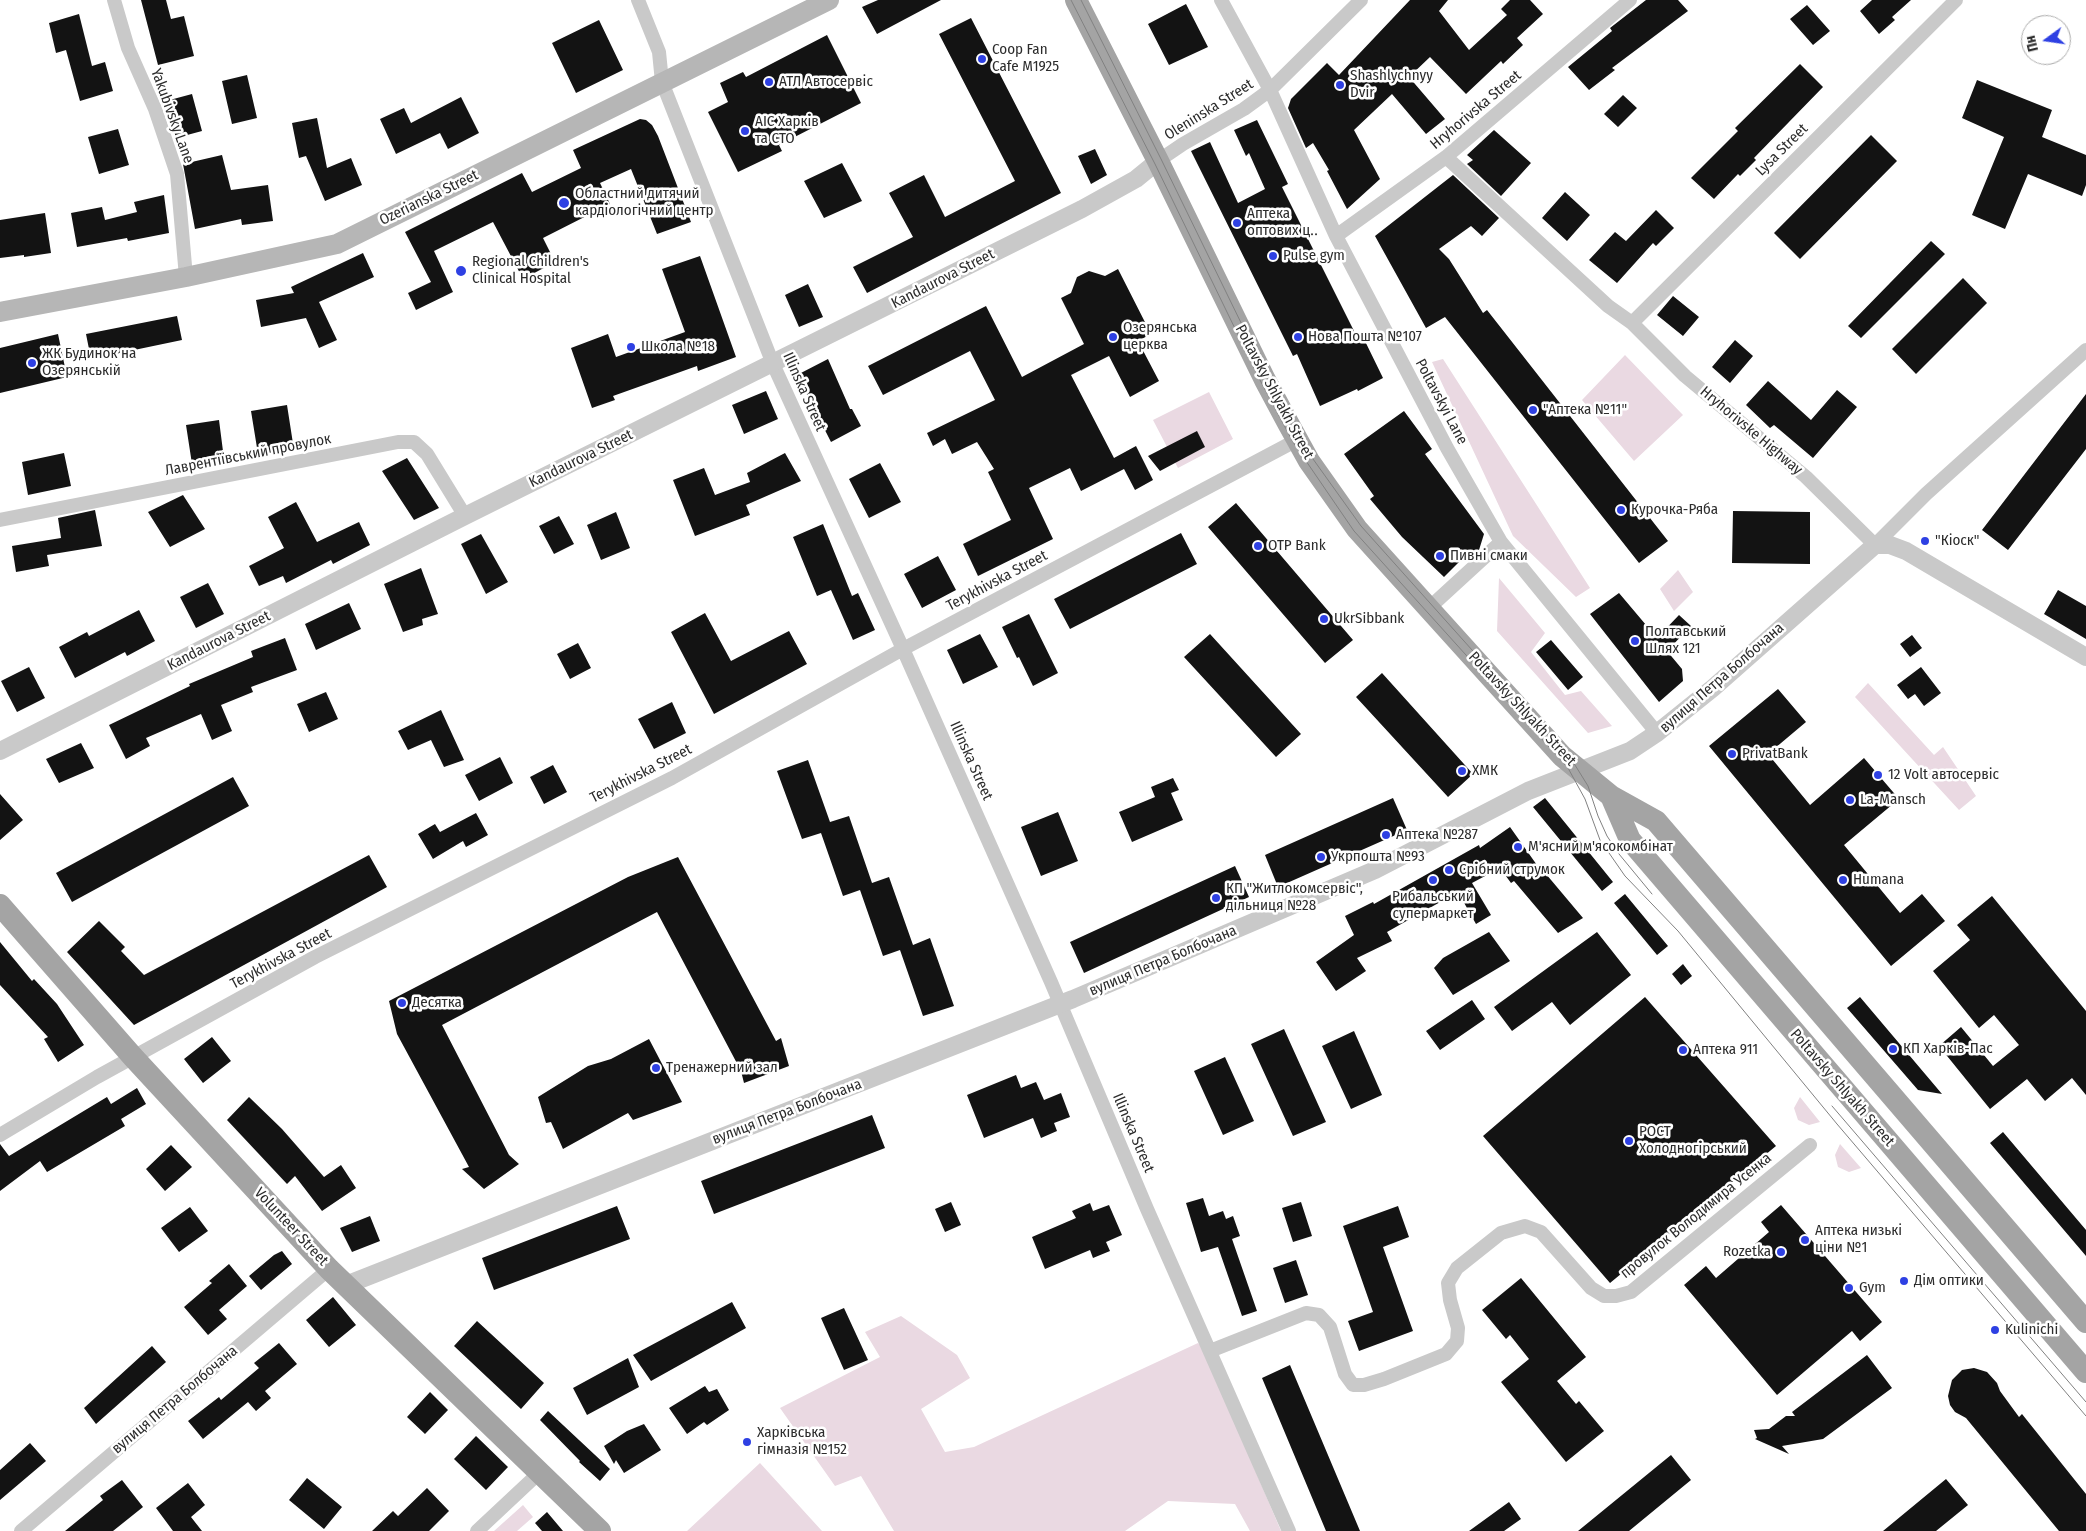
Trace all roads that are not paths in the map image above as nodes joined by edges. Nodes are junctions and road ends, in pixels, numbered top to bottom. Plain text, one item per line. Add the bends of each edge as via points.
1 (114, 0) edge
2 (638, 0) edge
3 (829, 0) edge
4 (1076, 0) edge
5 (1222, 0) edge
6 (1361, 0) edge
7 (1630, 0) edge
8 (1956, 0) edge
9 (662, 82) junction
10 (1270, 90) junction
11 (1446, 157) junction
12 (1158, 161) junction
13 (1336, 236) junction
14 (186, 277) junction
15 (0, 312) edge
16 (1632, 322) junction
17 (2086, 350) edge
18 (773, 364) junction
19 (1297, 440) junction
20 (465, 516) junction
21 (0, 520) edge
22 (1501, 542) junction
23 (1875, 545) junction
24 (1429, 608) junction
25 (904, 649) junction
26 (2086, 657) edge
27 (1657, 733) junction
28 (0, 751) edge
29 (1579, 770) junction
30 (1611, 796) junction
31 (0, 905) edge
32 (1061, 1004) junction
33 (133, 1057) junction
34 (0, 1135) edge
35 (1810, 1145) dead end
36 (329, 1269) junction
37 (346, 1285) junction
38 (2086, 1322) edge
39 (1210, 1351) junction
40 (2086, 1372) edge
41 (539, 1472) junction
42 (21, 1531) edge
43 (477, 1531) edge
44 (600, 1531) edge
45 (1289, 1531) edge

1 - 14 street, Yakubivsky Lane via 128,48 155,109 177,174
2 - 9 street, Illinska Street via 659,52
3 - 9 main road, Ozerianska Street
4 - 12 main road, Poltavsky Shlyakh Street
5 - 10 street, Poltavskyi Lane
6 - 10 street, Oleninska Street
7 - 11 street, Hryhorivska Street
8 - 16 street, Lysa Street
9 - 14 main road, Ozerianska Street via 337,244
9 - 18 street, Illinska Street
10 - 12 street, Oleninska Street
10 - 13 street, Poltavskyi Lane
11 - 13 street, Hryhorivska Street
11 - 16 street, Hryhorivske Highway via 1608,306
12 - 18 street, Kandaurova Street via 1136,179 1082,209
12 - 19 main road, Poltavsky Shlyakh Street
13 - 22 street, Poltavskyi Lane via 1447,448
14 - 15 main road, Ozerianska Street
16 - 23 street, Hryhorivske Highway via 1685,376 1806,477
17 - 23 street, вулиця Петра Болбочана via 1926,494
18 - 20 street, Kandaurova Street
18 - 25 street, Illinska Street
19 - 24 main road, Poltavsky Shlyakh Street via 1358,529
19 - 25 street, Terykhivska Street
20 - 21 street, Лаврентіївський провулок via 427,454 414,442 398,442
20 - 28 street, Kandaurova Street
22 - 24 street
22 - 27 street, Poltavskyi Lane
23 - 26 street via 1906,551
23 - 27 street, вулиця Петра Болбочана
24 - 29 main road, Poltavsky Shlyakh Street via 1562,756
25 - 32 street, Illinska Street
25 - 33 street, Terykhivska Street via 672,778 316,957
27 - 29 street, вулиця Петра Болбочана via 1630,751
29 - 30 main road, Poltavsky Shlyakh Street
29 - 32 street, вулиця Петра Болбочана via 1528,791 1375,870
30 - 38 main road, Poltavsky Shlyakh Street via 1656,821
30 - 40 main road, Poltavsky Shlyakh Street via 1630,840
31 - 33 main road, Volunteer Street
32 - 37 street, вулиця Петра Болбочана
32 - 39 street, Illinska Street
33 - 34 street, Terykhivska Street
33 - 36 main road, Volunteer Street
35 - 39 street, провулок Володимира Усенка via 1631,1292 1604,1296 1591,1288 1541,1232 1525,1226 1501,1232 1457,1268 1448,1283 1458,1328 1457,1341 1446,1354 1384,1379 1353,1385 1345,1374 1330,1327 1319,1315 1306,1312
36 - 37 main road, Volunteer Street
36 - 42 street, вулиця Петра Болбочана
37 - 41 main road, Volunteer Street
39 - 45 street, Illinska Street
41 - 43 street
41 - 44 main road, Volunteer Street

